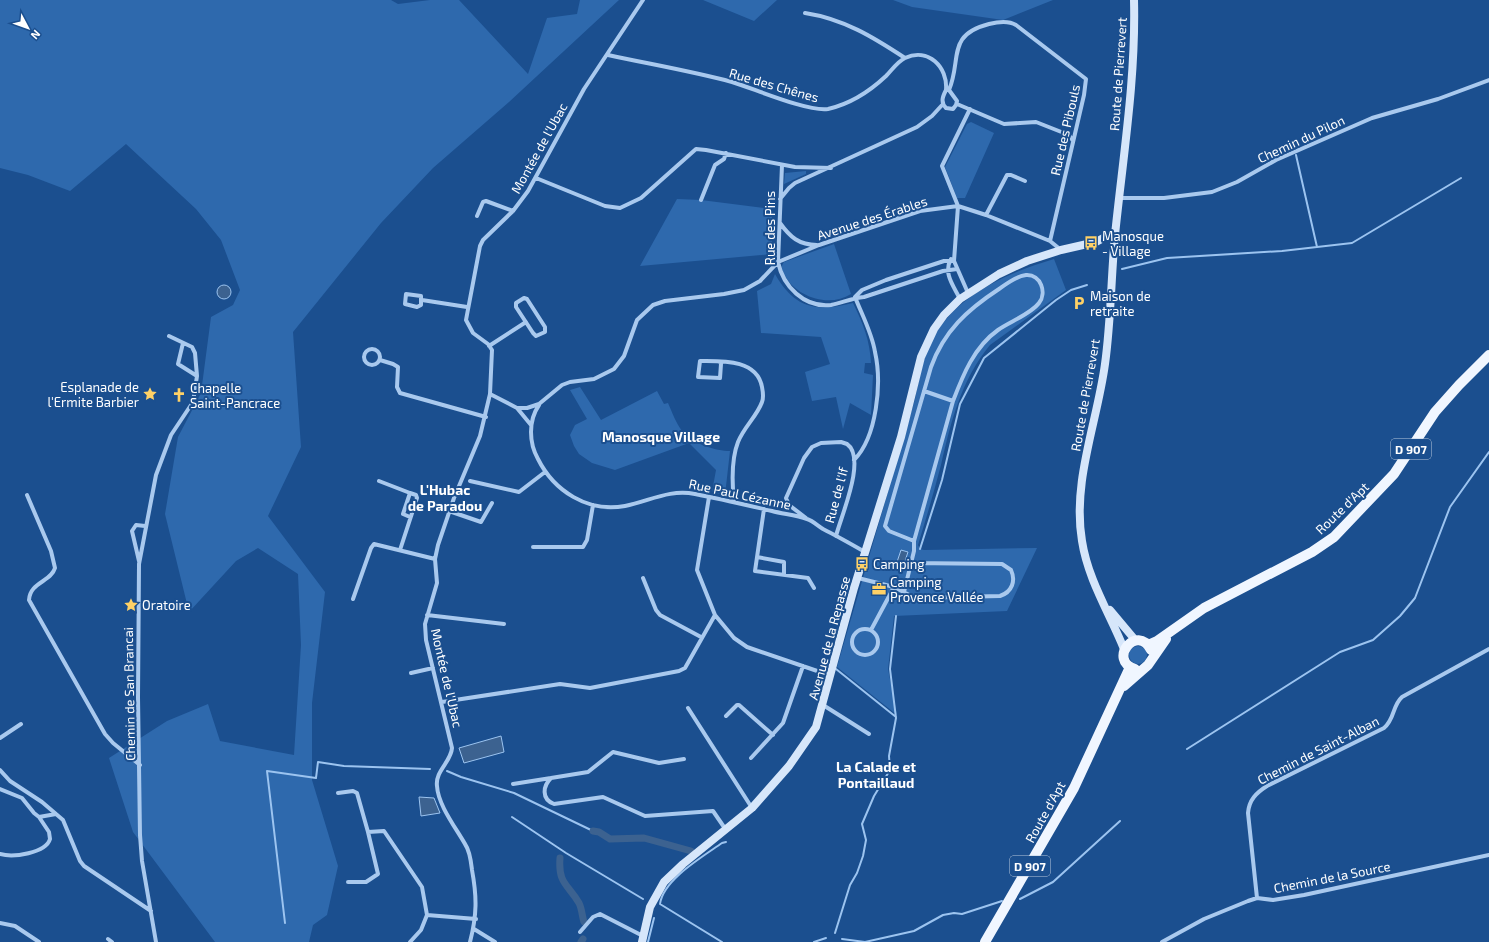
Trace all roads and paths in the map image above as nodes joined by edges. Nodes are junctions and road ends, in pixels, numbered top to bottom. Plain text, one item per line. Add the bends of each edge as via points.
1 (643, 0) edge
2 (1134, 0) edge
3 (806, 13) dead end
4 (608, 55) junction
5 (905, 58) junction
6 (1489, 80) edge
7 (948, 90) junction
8 (943, 104) junction
9 (957, 104) junction
10 (970, 109) junction
11 (1073, 142) junction
12 (726, 153) junction
13 (782, 165) junction
14 (809, 167) junction
15 (831, 168) junction
16 (812, 176) junction
17 (536, 178) junction
18 (1025, 181) dead end
19 (1120, 198) junction
20 (780, 199) junction
21 (701, 200) dead end
22 (958, 206) junction
23 (513, 212) junction
24 (986, 215) junction
25 (477, 216) dead end
26 (780, 223) junction
27 (1112, 238) junction
28 (1050, 241) junction
29 (819, 245) junction
30 (1061, 250) junction
31 (952, 261) junction
32 (778, 262) junction
33 (946, 270) junction
34 (957, 270) junction
35 (968, 293) junction
36 (855, 297) junction
37 (960, 299) junction
38 (422, 300) junction
39 (467, 307) junction
40 (526, 322) junction
41 (168, 336) dead end
42 (183, 343) junction
43 (489, 346) junction
44 (1489, 355) edge
45 (380, 360) junction
46 (720, 362) junction
47 (197, 376) junction
48 (924, 391) junction
49 (490, 394) junction
50 (953, 401) junction
51 (540, 404) junction
52 (517, 408) junction
53 (486, 417) junction
54 (531, 425) junction
55 (854, 460) junction
56 (545, 472) junction
57 (379, 481) dead end
58 (470, 481) dead end
59 (410, 493) junction
60 (27, 495) dead end
61 (709, 497) junction
62 (734, 502) junction
63 (492, 503) dead end
64 (593, 505) junction
65 (764, 509) junction
66 (449, 511) junction
67 (410, 517) junction
68 (808, 520) junction
69 (145, 526) junction
70 (836, 536) junction
71 (914, 541) junction
72 (533, 546) dead end
73 (400, 550) junction
74 (866, 552) junction
75 (757, 557) junction
76 (435, 559) junction
77 (912, 563) junction
78 (139, 564) junction
79 (784, 575) junction
80 (643, 578) dead end
81 (858, 578) junction
82 (894, 587) junction
83 (814, 588) dead end
84 (904, 592) junction
85 (1102, 598) junction
86 (353, 599) dead end
87 (427, 615) junction
88 (715, 615) junction
89 (504, 624) dead end
90 (871, 630) junction
91 (1172, 631) junction
92 (701, 637) junction
93 (1136, 640) junction
94 (1148, 645) junction
95 (1124, 649) junction
96 (1489, 649) edge
97 (1152, 657) junction
98 (803, 666) junction
99 (1130, 667) junction
100 (433, 668) junction
101 (1145, 668) junction
102 (411, 673) dead end
103 (830, 675) junction
104 (1119, 690) junction
105 (442, 702) junction
106 (823, 704) junction
107 (688, 708) dead end
108 (726, 716) dead end
109 (21, 724) dead end
110 (869, 734) dead end
111 (773, 735) junction
112 (0, 738) edge
113 (751, 758) dead end
114 (684, 759) dead end
115 (140, 765) junction
116 (0, 770) edge
117 (551, 778) junction
118 (513, 784) dead end
119 (0, 789) edge
120 (338, 793) dead end
121 (752, 808) junction
122 (56, 814) junction
123 (39, 817) junction
124 (726, 830) junction
125 (368, 832) junction
126 (0, 854) edge
127 (1489, 855) edge
128 (348, 882) dead end
129 (1257, 898) junction
130 (152, 912) junction
131 (427, 915) junction
132 (476, 919) junction
133 (0, 923) edge
134 (474, 929) junction
135 (580, 932) dead end
136 (642, 939) edge
137 (39, 942) edge
138 (156, 942) edge
139 (410, 942) edge
140 (470, 942) edge
141 (495, 942) edge
142 (985, 942) edge
143 (1162, 942) edge

1 - 4 street, Montée de l'Ubac
2 - 19 street, Route de Pierrevert via 1134,38
3 - 5 street via 824,16 855,27 880,40
4 - 5 street, Rue des Chênes via 731,82 822,109 847,102 869,90
4 - 17 street, Montée de l'Ubac via 572,110
5 - 7 street via 918,56 936,62 945,74
6 - 19 street, Chemin du Pilon via 1366,121 1276,160 1237,182 1212,192 1164,198
7 - 8 street via 942,99
7 - 9 street via 956,98
7 - 11 street, Rue des Pibouls via 953,81 956,56 966,34 975,28 992,24 1013,23 1086,79
8 - 9 street via 950,109
8 - 15 street via 932,116 917,126
9 - 10 street
10 - 11 street via 1004,124 1037,122 1069,135
10 - 22 street via 942,166
11 - 28 street, Rue des Pibouls
12 - 13 street
12 - 17 street via 693,150 642,198 620,208 605,206
12 - 21 street via 724,159 715,165
13 - 14 street
13 - 20 street, Rue des Pins
14 - 15 street
14 - 16 street
15 - 16 street
16 - 20 street via 791,186
17 - 23 street, Montée de l'Ubac
18 - 24 street via 1007,175
19 - 27 street, Route de Pierrevert
20 - 26 street, Rue des Pins
22 - 24 street, Avenue des Érables
22 - 29 street, Avenue des Érables via 920,211
22 - 31 street
23 - 25 street via 486,201 483,202
23 - 39 street, Montée de l'Ubac via 481,244
24 - 28 street, Avenue des Érables
26 - 29 street via 798,242
26 - 32 street, Rue des Pins
27 - 30 street, Avenue de la Repasse
27 - 85 street, Route de Pierrevert via 1107,351 1083,474 1080,507 1086,560
28 - 30 street, Avenue des Érables
29 - 32 street, Avenue des Érables
30 - 35 street, Avenue de la Repasse via 1013,267
31 - 33 street
31 - 34 street
31 - 36 street, Rue des Pins via 864,289
32 - 36 street, Rue des Pins via 786,284 805,300 830,305
32 - 51 street via 760,281 744,290 665,301 651,307 637,320 624,356 614,369 594,379 568,382
33 - 34 street, Rue des Pins
33 - 36 street, Rue des Pins via 864,297
33 - 37 street
34 - 35 street
35 - 37 street, Avenue de la Repasse
36 - 55 street via 875,351 877,364 875,413 866,442
37 - 74 street, Avenue de la Repasse via 939,322 923,350 901,437
38 - 38 street via 421,305 417,307 404,303 407,294 421,296
38 - 39 street
39 - 43 street, Montée de l'Ubac via 468,326
40 - 40 street via 536,336 546,330 524,298 515,305
40 - 43 street
41 - 42 street, Chemin de San Brancai
42 - 47 street, Chemin de San Brancai via 192,347 195,353
42 - 47 street via 178,364
43 - 49 street, Montée de l'Ubac via 493,357
44 - 91 main road, Route d'Apt / D 907 via 1435,412 1404,462 1385,485 1334,537 1312,552 1204,608
45 - 45 street via 370,366 365,361 364,354 374,349 380,354
45 - 53 street via 398,368 397,387 400,393
46 - 46 street via 720,378 698,377 700,361
46 - 62 street via 742,364 754,371 761,382 763,394 761,405 737,445 732,472
47 - 69 street, Chemin de San Brancai via 191,406 171,435 159,466
48 - 50 street
48 - 50 street via 937,352 961,317 1008,283 1026,275 1035,277 1043,290 1039,303 998,330 982,346 965,371
48 - 71 street via 885,526 889,531
49 - 52 street
49 - 53 street, Montée de l'Ubac
50 - 71 street
51 - 52 street
51 - 54 street, Rue Paul Cézanne via 533,414
52 - 54 street
53 - 66 street, Montée de l'Ubac
54 - 56 street, Rue Paul Cézanne via 533,448
55 - 68 street, Rue de l'If via 850,447 841,442 818,444 807,452 786,498 789,505
55 - 70 street, Rue de l'If via 853,478
56 - 58 street via 519,492
56 - 64 street, Rue Paul Cézanne via 567,493
57 - 59 street
59 - 67 street via 417,498
59 - 67 street via 403,514
60 - 115 street via 55,568 51,576 30,593 29,600 105,734 112,743
61 - 62 street, Rue Paul Cézanne
61 - 64 street, Rue Paul Cézanne via 677,492 625,506
61 - 88 street via 697,570
62 - 65 street, Rue Paul Cézanne
63 - 66 street via 481,522
64 - 72 street via 587,540 583,547
65 - 68 street, Rue Paul Cézanne
65 - 75 street
66 - 76 street, Montée de l'Ubac
67 - 73 street
68 - 70 street, Rue Paul Cézanne
69 - 78 street, Chemin de San Brancai
69 - 78 street via 136,525 132,531
70 - 74 street, Rue Paul Cézanne
71 - 77 street
73 - 76 street
73 - 86 street via 373,545
74 - 81 street, Avenue de la Repasse
75 - 79 street via 784,562
75 - 79 street via 755,571
76 - 87 street, Montée de l'Ubac via 436,589
77 - 84 street
77 - 84 street via 1002,564 1011,570 1013,584 1009,591 997,597 915,598
78 - 115 street, Chemin de San Brancai
79 - 83 street via 809,579
80 - 92 street via 660,615
81 - 82 street
81 - 103 street, Avenue de la Repasse
82 - 84 street
82 - 90 street
85 - 93 street, Route de Pierrevert
85 - 95 street, Route de Pierrevert
87 - 89 street
87 - 100 street, Montée de l'Ubac via 425,632
88 - 92 street
88 - 98 street via 734,638 747,647
90 - 90 street via 877,636 877,648 866,655 858,653 853,647 854,635 863,629
91 - 94 main road, Route d'Apt / D 907
91 - 97 main road, Route d'Apt / D 907
92 - 105 street via 681,671 587,688 560,684
93 - 94 main road
93 - 95 main road
94 - 97 main road
95 - 99 main road via 1124,661
96 - 129 street, Chemin de Saint-Alban via 1402,696 1396,704 1391,721 1384,728 1267,786 1254,796 1248,813
97 - 101 main road
98 - 103 street
98 - 111 street via 783,723
99 - 101 main road
99 - 104 main road, Route d'Apt / D 907
100 - 102 street
100 - 105 street, Montée de l'Ubac
101 - 104 main road, Route d'Apt / D 907
103 - 106 street, Avenue de la Repasse
104 - 142 main road, Route d'Apt / D 907 via 1074,788
105 - 132 street, Montée de l'Ubac via 452,750 438,775 437,789 445,810 469,853 476,897
106 - 110 street
106 - 121 street, Avenue de la Repasse via 817,724 808,740 773,786
107 - 121 street
108 - 111 street via 739,705
109 - 112 street
111 - 113 street
114 - 117 street via 659,763 613,752 588,772
115 - 130 street, Chemin de San Brancai via 141,850
116 - 122 street via 10,781
117 - 118 street
117 - 124 street via 544,791 552,804 603,797 644,816 713,811
119 - 123 street via 22,798
120 - 125 street via 353,791 358,794
121 - 124 street, Avenue de la Repasse
122 - 123 street
122 - 130 street via 66,824 84,866
123 - 126 street via 50,834 47,845 37,851
124 - 136 street, Avenue de la Repasse via 664,882 650,907
125 - 128 street via 378,874 366,882
125 - 131 street via 381,830 386,833 421,884
127 - 129 street, Chemin de la Source via 1296,896 1272,900
129 - 143 street, Chemin de la Source via 1204,920
130 - 138 street, Chemin de San Brancai
131 - 132 street
131 - 139 street via 421,930
132 - 134 street, Montée de l'Ubac
133 - 137 street via 14,926
134 - 140 street, Montée de l'Ubac
134 - 141 street
135 - 136 street via 594,916 600,914

